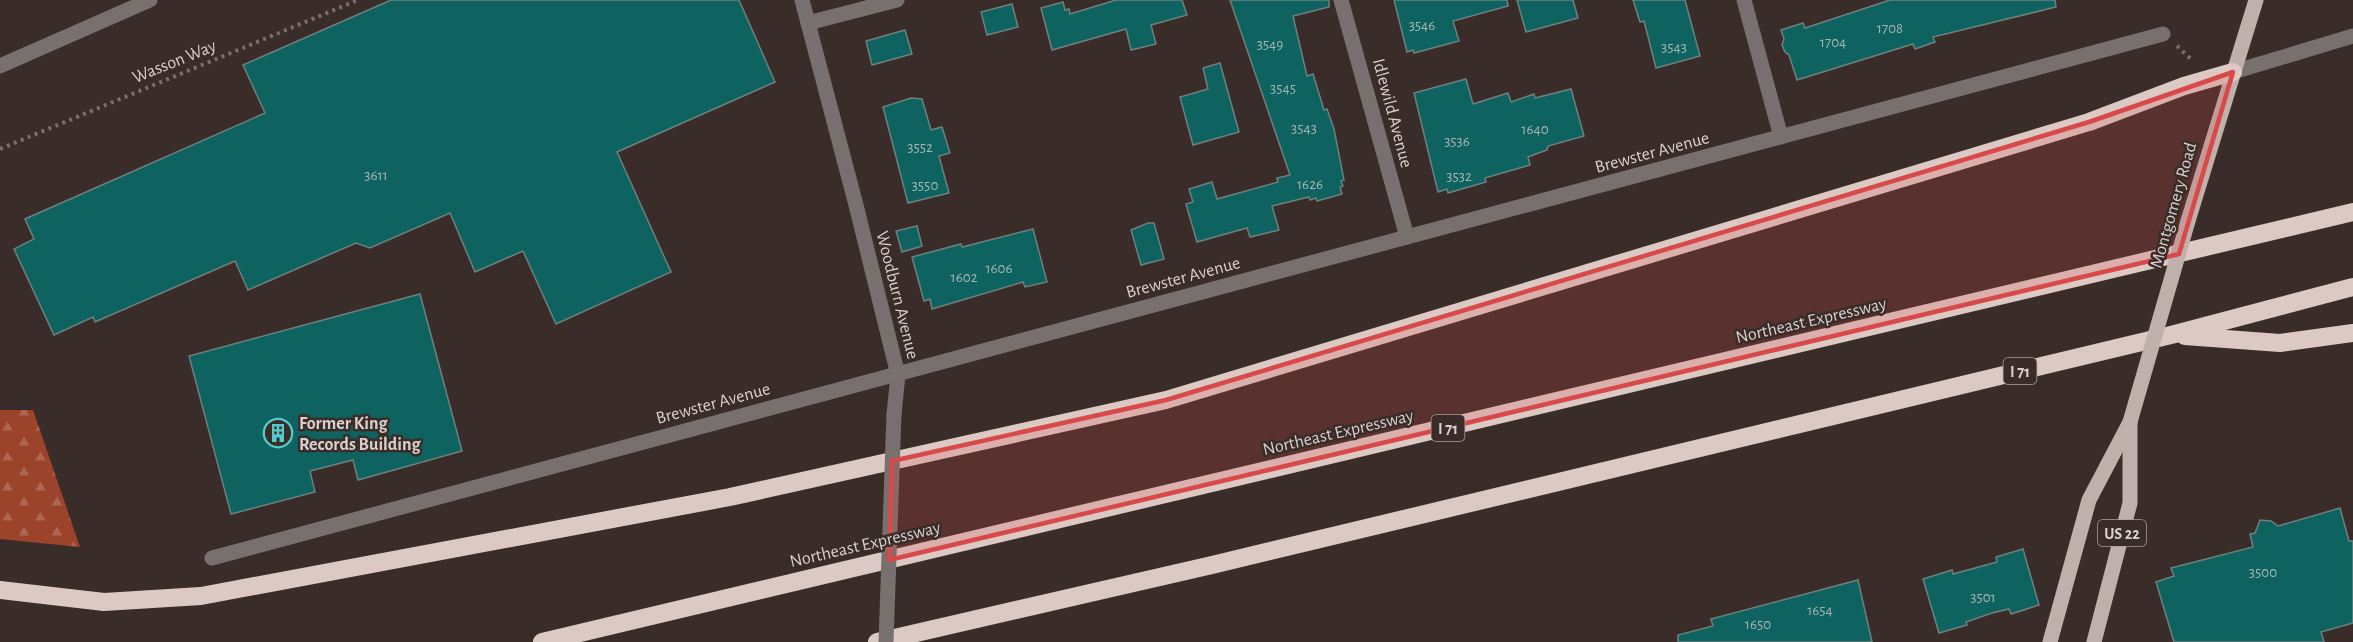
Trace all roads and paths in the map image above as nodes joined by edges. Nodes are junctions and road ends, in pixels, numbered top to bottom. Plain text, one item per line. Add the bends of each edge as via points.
1 (150, 0) edge
2 (358, 0) edge
3 (802, 0) edge
4 (897, 0) edge
5 (1341, 0) edge
6 (1744, 0) edge
7 (2256, 0) edge
8 (808, 23) junction
9 (2163, 34) dead end
10 (2353, 36) edge
11 (0, 66) edge
12 (2233, 72) junction
13 (1781, 137) junction
14 (0, 149) edge
15 (2353, 212) edge
16 (1407, 237) junction
17 (2353, 287) edge
18 (2353, 333) edge
19 (2171, 335) junction
20 (898, 375) junction
21 (2130, 422) junction
22 (213, 558) dead end
23 (0, 590) edge
24 (542, 642) edge
25 (877, 642) edge
26 (886, 642) edge
27 (2050, 642) edge
28 (2094, 642) edge

1 - 11 street
2 - 14 path, Wasson Way
3 - 8 street, Woodburn Avenue
4 - 8 street
5 - 16 street, Idlewild Avenue
6 - 13 street
7 - 12 main road, Montgomery Road / US 22
8 - 20 street, Woodburn Avenue
9 - 13 street, Brewster Avenue
10 - 12 street
12 - 21 main road, Montgomery Road / US 22, bridge
12 - 23 highway via 2089,122 1166,400 730,497 201,596 104,602
13 - 16 street, Brewster Avenue
15 - 24 highway, Northeast Expressway / I 71
16 - 20 street, Brewster Avenue
17 - 19 highway, I 71
18 - 19 highway via 2280,343
19 - 25 highway, I 71
20 - 22 street, Brewster Avenue
20 - 26 street, Woodburn Avenue, bridge
21 - 27 main road, Montgomery Road / US 22 via 2089,500
21 - 28 main road, Montgomery Road / US 22 via 2130,503

